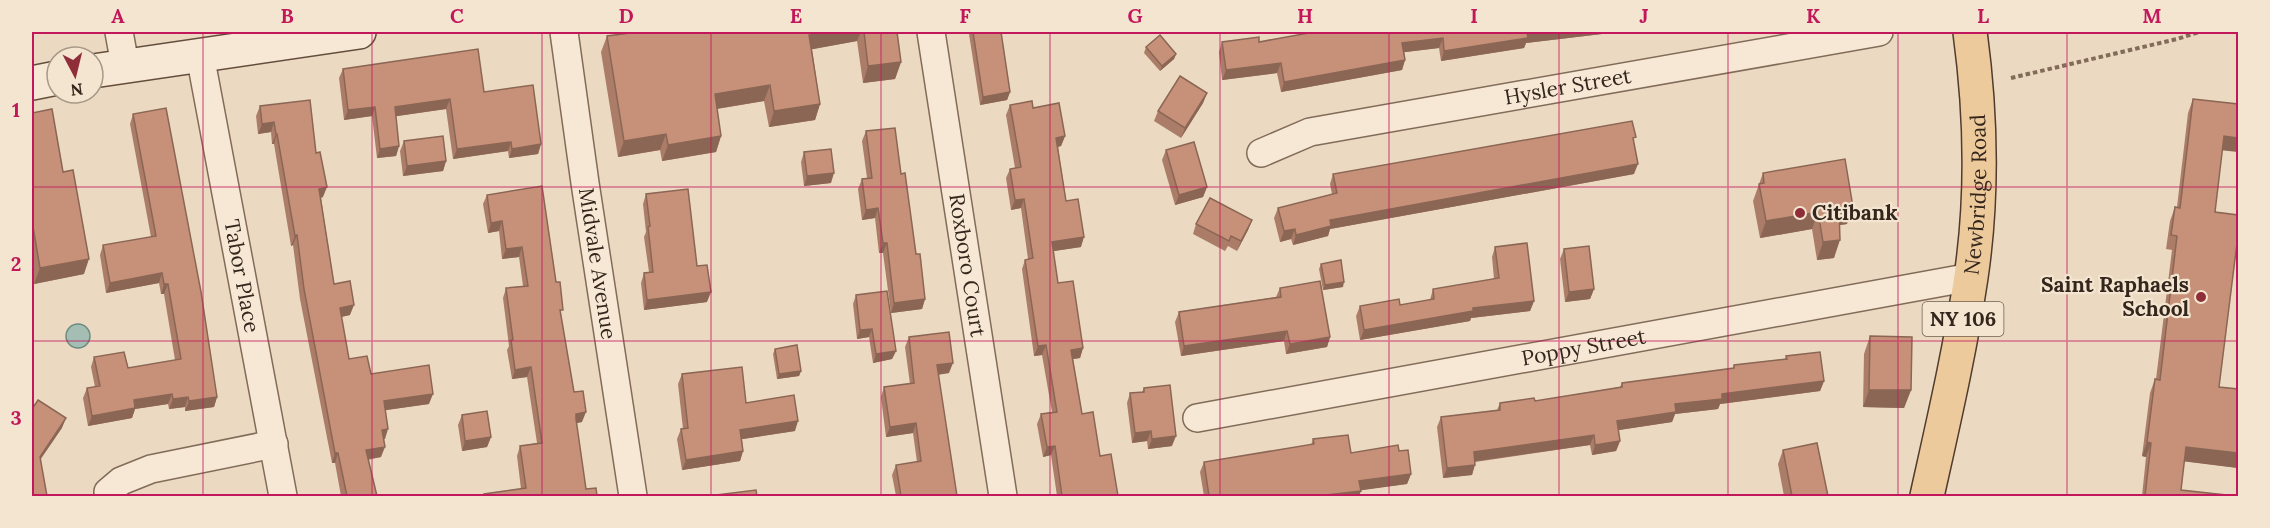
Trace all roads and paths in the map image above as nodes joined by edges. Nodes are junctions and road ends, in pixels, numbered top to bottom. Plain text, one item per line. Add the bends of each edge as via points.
1 (119, 32) edge
2 (358, 32) edge
3 (564, 32) edge
4 (931, 32) edge
5 (1879, 32) edge
6 (1970, 32) edge
7 (2199, 32) edge
8 (200, 55) junction
9 (125, 64) junction
10 (105, 68) edge
11 (2011, 78) dead end
12 (1261, 153) dead end
13 (1971, 277) junction
14 (1197, 418) dead end
15 (274, 444) junction
16 (108, 492) dead end
17 (283, 496) edge
18 (633, 496) edge
19 (1003, 496) edge
20 (1928, 496) edge

1 - 9 street
2 - 8 main road
3 - 18 street, Midvale Avenue
4 - 19 street, Roxboro Court
5 - 12 street, Hysler Street via 1310,132
6 - 13 main road, Newbridge Road / NY 106 via 1980,161
7 - 11 path
8 - 9 main road
8 - 15 street, Tabor Place
9 - 10 main road
13 - 14 street, Poppy Street
13 - 20 main road, Newbridge Road / NY 106
15 - 16 street via 151,469 121,480
15 - 17 street, Tabor Place

